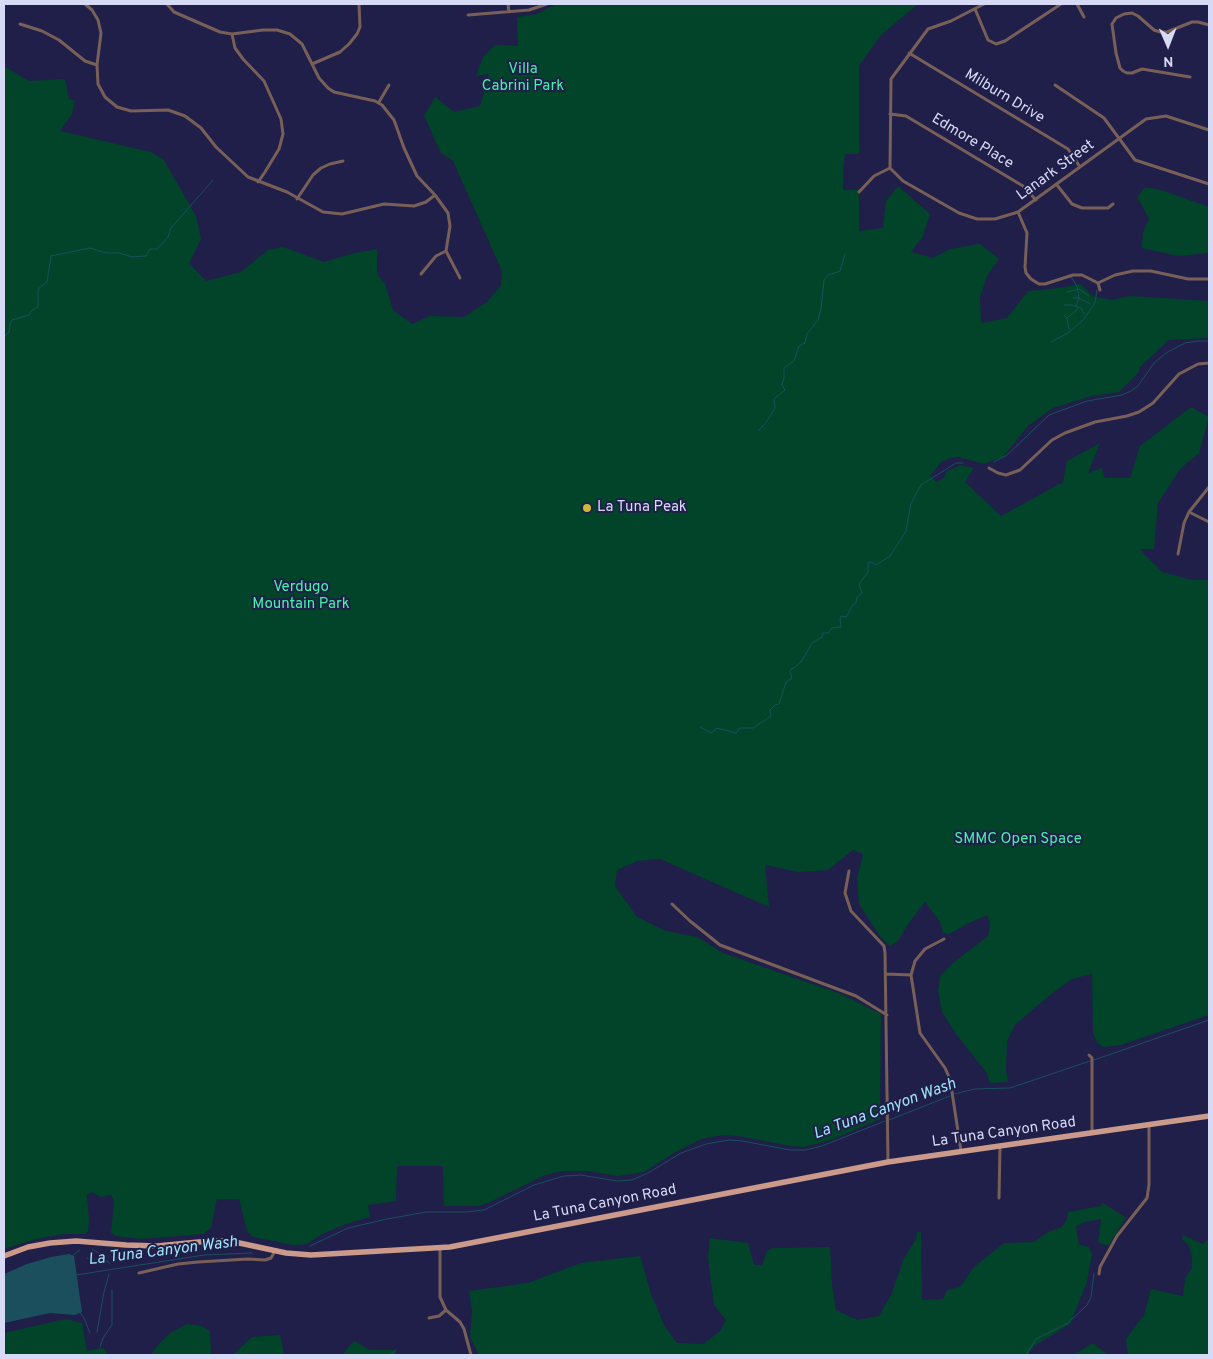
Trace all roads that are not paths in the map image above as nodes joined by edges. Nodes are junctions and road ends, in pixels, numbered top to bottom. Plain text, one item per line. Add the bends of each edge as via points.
1 (85, 4) edge
2 (167, 4) edge
3 (359, 4) edge
4 (508, 4) edge
5 (546, 4) edge
6 (984, 4) edge
7 (1062, 4) edge
8 (1077, 4) edge
9 (975, 9) junction
10 (509, 12) junction
11 (468, 15) dead end
12 (1084, 17) dead end
13 (20, 24) dead end
14 (1209, 26) edge
15 (232, 34) junction
16 (909, 53) junction
17 (312, 64) junction
18 (97, 65) junction
19 (1190, 77) dead end
20 (1055, 84) dead end
21 (389, 85) dead end
22 (379, 102) junction
23 (890, 114) junction
24 (1209, 130) edge
25 (1120, 138) junction
26 (343, 161) dead end
27 (1080, 167) junction
28 (890, 168) junction
29 (258, 182) junction
30 (1209, 184) edge
31 (1057, 185) junction
32 (859, 192) dead end
33 (435, 195) junction
34 (297, 199) junction
35 (1036, 200) junction
36 (1112, 204) dead end
37 (1018, 212) junction
38 (446, 251) junction
39 (421, 274) dead end
40 (460, 278) dead end
41 (1209, 279) edge
42 (1098, 283) junction
43 (1100, 290) dead end
44 (1209, 363) edge
45 (989, 468) dead end
46 (1209, 487) edge
47 (1189, 512) junction
48 (1209, 522) edge
49 (1178, 554) dead end
50 (850, 871) dead end
51 (672, 904) dead end
52 (944, 939) dead end
53 (886, 974) junction
54 (911, 975) junction
55 (887, 1015) junction
56 (1091, 1059) dead end
57 (1209, 1116) edge
58 (1149, 1125) junction
59 (1092, 1133) junction
60 (1000, 1145) junction
61 (961, 1151) junction
62 (888, 1162) junction
63 (999, 1198) dead end
64 (440, 1248) junction
65 (275, 1250) junction
66 (4, 1256) edge
67 (139, 1273) dead end
68 (1099, 1274) dead end
69 (446, 1310) junction
70 (429, 1318) dead end
71 (471, 1355) edge

1 - 18 street via 98,20 101,33
2 - 15 street via 174,12
3 - 17 street via 360,26 350,44
4 - 10 street
5 - 10 street
6 - 9 street
7 - 9 street via 996,44 988,40
8 - 12 street
9 - 16 street via 928,29
10 - 11 street
13 - 18 street via 42,31 85,61
14 - 19 street via 1192,22 1160,32 1132,13 1116,18 1112,24 1116,53 1123,72 1127,74 1142,69
15 - 17 street via 263,30 290,34 302,44
15 - 29 street via 243,59 264,81 281,119 283,134 279,149
16 - 23 street via 891,79
16 - 27 street, Milburn Drive via 1068,149
17 - 22 street via 318,78 328,88
18 - 29 street via 98,84 105,97 117,107 131,111 168,110 185,116 201,128 248,177
20 - 25 street via 1104,118
21 - 22 street
22 - 33 street via 394,120 417,176
23 - 28 street
23 - 35 street, Edmore Place via 906,116 1023,186
24 - 25 street, Lanark Street via 1160,116 1146,119
25 - 27 street, Lanark Street
25 - 30 street via 1135,160
26 - 34 street via 321,168
27 - 31 street, Lanark Street
28 - 32 street via 874,176
28 - 37 street, Lanark Street via 903,181 966,216 995,219
29 - 34 street
31 - 35 street, Lanark Street
31 - 36 street via 1072,204 1082,208 1108,208
33 - 34 street via 414,206 384,204 342,214 323,212
33 - 38 street via 450,218
35 - 37 street, Lanark Street
37 - 42 street via 1027,233 1025,267 1030,279 1045,284 1078,274
38 - 39 street via 436,256
38 - 40 street
41 - 42 street via 1133,271
42 - 43 street
44 - 45 street via 1198,364 1179,374 1153,403 1139,412 1095,422 1052,440 1020,470 1006,475
46 - 47 street
47 - 48 street
47 - 49 street
50 - 53 street via 845,893 851,911 884,946
51 - 55 street via 720,945 856,996
52 - 54 street via 925,949 915,961
53 - 54 street
53 - 55 street
54 - 61 street via 920,1033 950,1079
55 - 62 street
56 - 59 street
57 - 58 main road, La Tuna Canyon Road
58 - 59 main road, La Tuna Canyon Road
58 - 68 street via 1147,1198 1117,1236
59 - 60 main road, La Tuna Canyon Road
60 - 61 main road, La Tuna Canyon Road
60 - 63 street
61 - 62 main road, La Tuna Canyon Road
62 - 64 main road, La Tuna Canyon Road
64 - 65 main road, La Tuna Canyon Road via 311,1255
64 - 69 street via 440,1297
65 - 66 main road, La Tuna Canyon Road via 209,1241 157,1246 76,1241 50,1242
65 - 67 street via 271,1258 265,1260 192,1263
69 - 70 street
69 - 71 street via 460,1322

